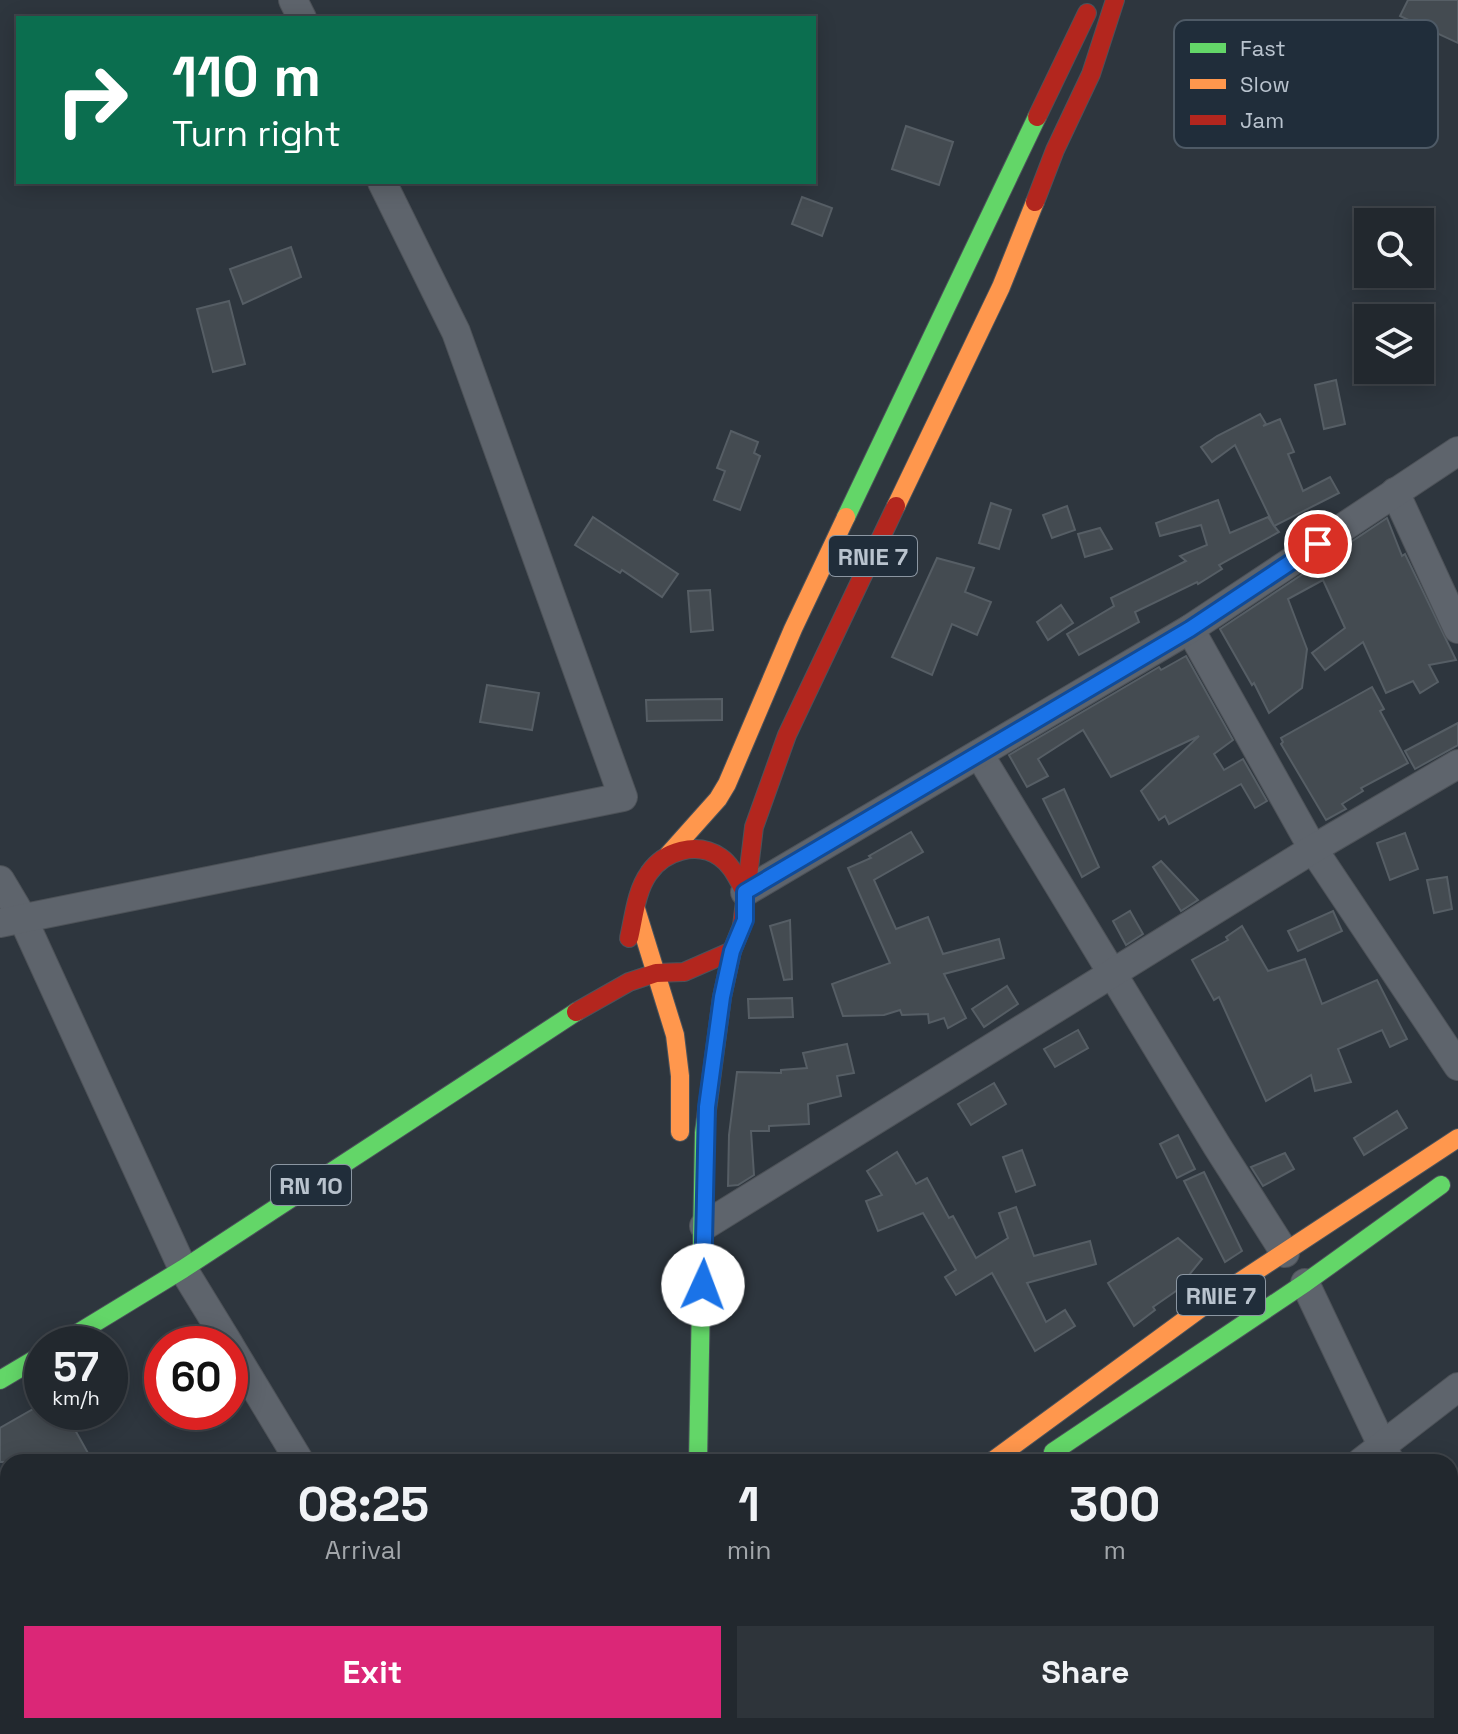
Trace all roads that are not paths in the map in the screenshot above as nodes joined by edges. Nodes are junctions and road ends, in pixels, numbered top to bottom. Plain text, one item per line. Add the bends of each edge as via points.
1 (1093, 0) edge
2 (1115, 0) edge
3 (383, 184) edge
4 (1458, 451) edge
5 (1395, 492) junction
6 (1190, 629) junction
7 (1458, 629) edge
8 (979, 754) junction
9 (1458, 764) edge
10 (1313, 849) junction
11 (668, 855) junction
12 (0, 880) edge
13 (745, 892) junction
14 (636, 909) junction
15 (11, 920) edge
16 (732, 951) junction
17 (617, 958) dead end
18 (656, 973) junction
19 (1112, 973) junction
20 (598, 979) dead end
21 (559, 1022) junction
22 (1458, 1066) edge
23 (1458, 1138) edge
24 (679, 1155) dead end
25 (1458, 1172) edge
26 (704, 1226) junction
27 (1285, 1253) junction
28 (183, 1269) junction
29 (1305, 1283) junction
30 (90, 1326) edge
31 (218, 1326) edge
32 (24, 1366) edge
33 (248, 1376) edge
34 (0, 1380) edge
35 (1458, 1387) edge
36 (295, 1454) edge
37 (698, 1454) edge
38 (1002, 1454) edge
39 (1050, 1454) edge
40 (1377, 1454) edge
41 (1381, 1454) edge

1 - 11 main road, RNIE 7 / RNIE 7 via 793,629 727,784
2 - 13 main road, RNIE 7 / RNIE 7 via 1091,74 1001,287 787,735 754,827
3 - 15 street via 456,332 623,797
4 - 5 street
5 - 6 street
5 - 7 street
6 - 8 street
6 - 10 street
8 - 13 street
8 - 19 street
9 - 10 street
10 - 19 street
10 - 22 street
11 - 13 main road via 688,848 711,851 723,859
11 - 14 main road via 649,872
12 - 15 street
13 - 16 main road, RNIE 7 / RNIE 7 via 745,920
14 - 17 main road via 627,947
14 - 18 main road
15 - 28 street
16 - 18 main road, RN 10 via 684,972
16 - 26 main road, RNIE 7 / RNIE 7 via 704,1133
18 - 21 main road, RN 10 via 629,982
18 - 24 main road via 678,1055
19 - 26 street
19 - 27 street
20 - 21 main road, RN 10
21 - 28 main road, RN 10
23 - 27 main road, RNIE 7 / RNIE 7
25 - 29 main road, RNIE 7 / RNIE 7
26 - 37 main road, RNIE 7 / RNIE 7
27 - 38 main road, RNIE 7 / RNIE 7
28 - 30 main road, RN 10
28 - 31 street
29 - 39 main road, RNIE 7 / RNIE 7
29 - 40 street
32 - 34 main road
33 - 36 street
35 - 41 street

